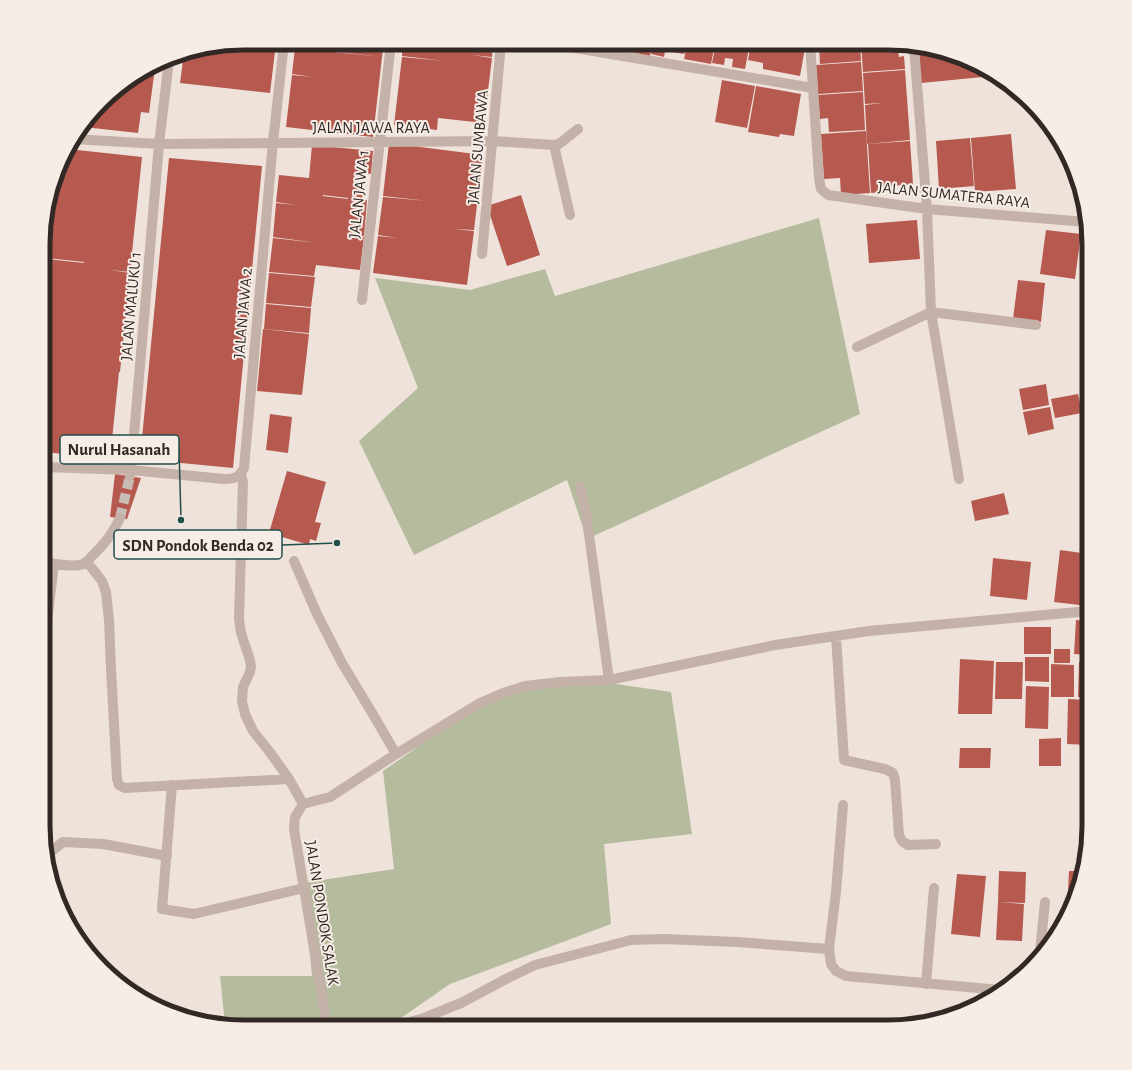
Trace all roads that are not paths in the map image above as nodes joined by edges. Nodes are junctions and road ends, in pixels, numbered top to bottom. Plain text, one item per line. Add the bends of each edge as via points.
1 (283, 50) edge
2 (389, 50) edge
3 (500, 50) edge
4 (587, 50) edge
5 (810, 50) edge
6 (914, 52) edge
7 (168, 66) edge
8 (813, 88) junction
9 (578, 129) dead end
10 (81, 139) edge
11 (493, 141) junction
12 (273, 142) junction
13 (379, 142) junction
14 (159, 144) junction
15 (554, 145) junction
16 (928, 209) junction
17 (570, 215) dead end
18 (1080, 222) edge
19 (482, 254) dead end
20 (362, 300) dead end
21 (931, 312) junction
22 (1036, 325) dead end
23 (857, 347) dead end
24 (50, 468) edge
25 (131, 473) junction
26 (241, 475) junction
27 (959, 479) dead end
28 (580, 486) dead end
29 (120, 518) tunnel mouth
30 (294, 561) dead end
31 (87, 562) junction
32 (50, 563) edge
33 (1082, 612) edge
34 (836, 636) junction
35 (609, 680) junction
36 (396, 754) junction
37 (289, 779) junction
38 (172, 785) junction
39 (303, 804) junction
40 (843, 805) dead end
41 (936, 844) dead end
42 (52, 851) edge
43 (167, 856) junction
44 (304, 888) junction
45 (934, 888) dead end
46 (1045, 902) dead end
47 (1041, 946) edge
48 (829, 949) junction
49 (926, 984) junction
50 (992, 989) edge
51 (325, 1020) edge
52 (417, 1020) edge

1 - 12 street, JALAN JAWA 2
2 - 13 street, JALAN JAWA 1
3 - 11 street, JALAN SUMBAWA
4 - 8 street
5 - 8 street
6 - 16 street
7 - 14 street, JALAN MALUKU 1
8 - 16 street, JALAN SUMATERA RAYA via 821,189 828,195
9 - 15 street
10 - 14 street, JALAN JAWA RAYA
11 - 13 street, JALAN JAWA RAYA
11 - 15 street, JALAN JAWA RAYA
11 - 19 street, JALAN SUMBAWA
12 - 13 street, JALAN JAWA RAYA
12 - 14 street, JALAN JAWA RAYA
12 - 26 street, JALAN JAWA 2 via 244,468
13 - 20 street, JALAN JAWA 1
14 - 25 street, JALAN MALUKU 1
15 - 17 street
16 - 18 street, JALAN SUMATERA RAYA
16 - 21 street
21 - 22 street
21 - 23 street
21 - 27 street
24 - 25 street
25 - 26 street via 224,480
26 - 37 street, JALAN JAWA 2 via 243,482 240,619 241,633 252,667 243,686 242,701 253,732
28 - 35 street
29 - 31 street via 105,544
30 - 36 street via 342,663
31 - 32 street via 72,566
31 - 38 street via 102,581 106,592 119,785 125,788
33 - 34 street
34 - 35 street via 774,645
34 - 41 street via 844,760 893,773 899,835 902,841 908,845
35 - 36 street via 525,686 503,693 480,702
36 - 39 street via 330,798
37 - 38 street
37 - 39 street, JALAN JAWA 2
38 - 43 street
39 - 44 street, JALAN PONDOK SALAK via 295,817 294,829
40 - 48 street
42 - 43 street via 62,842 103,844
43 - 44 street via 162,909 194,914
44 - 51 street, JALAN PONDOK SALAK
45 - 49 street
46 - 47 street
48 - 49 street via 831,964 836,971 846,976
48 - 52 street via 737,942 631,940 535,965 461,1003
49 - 50 street

